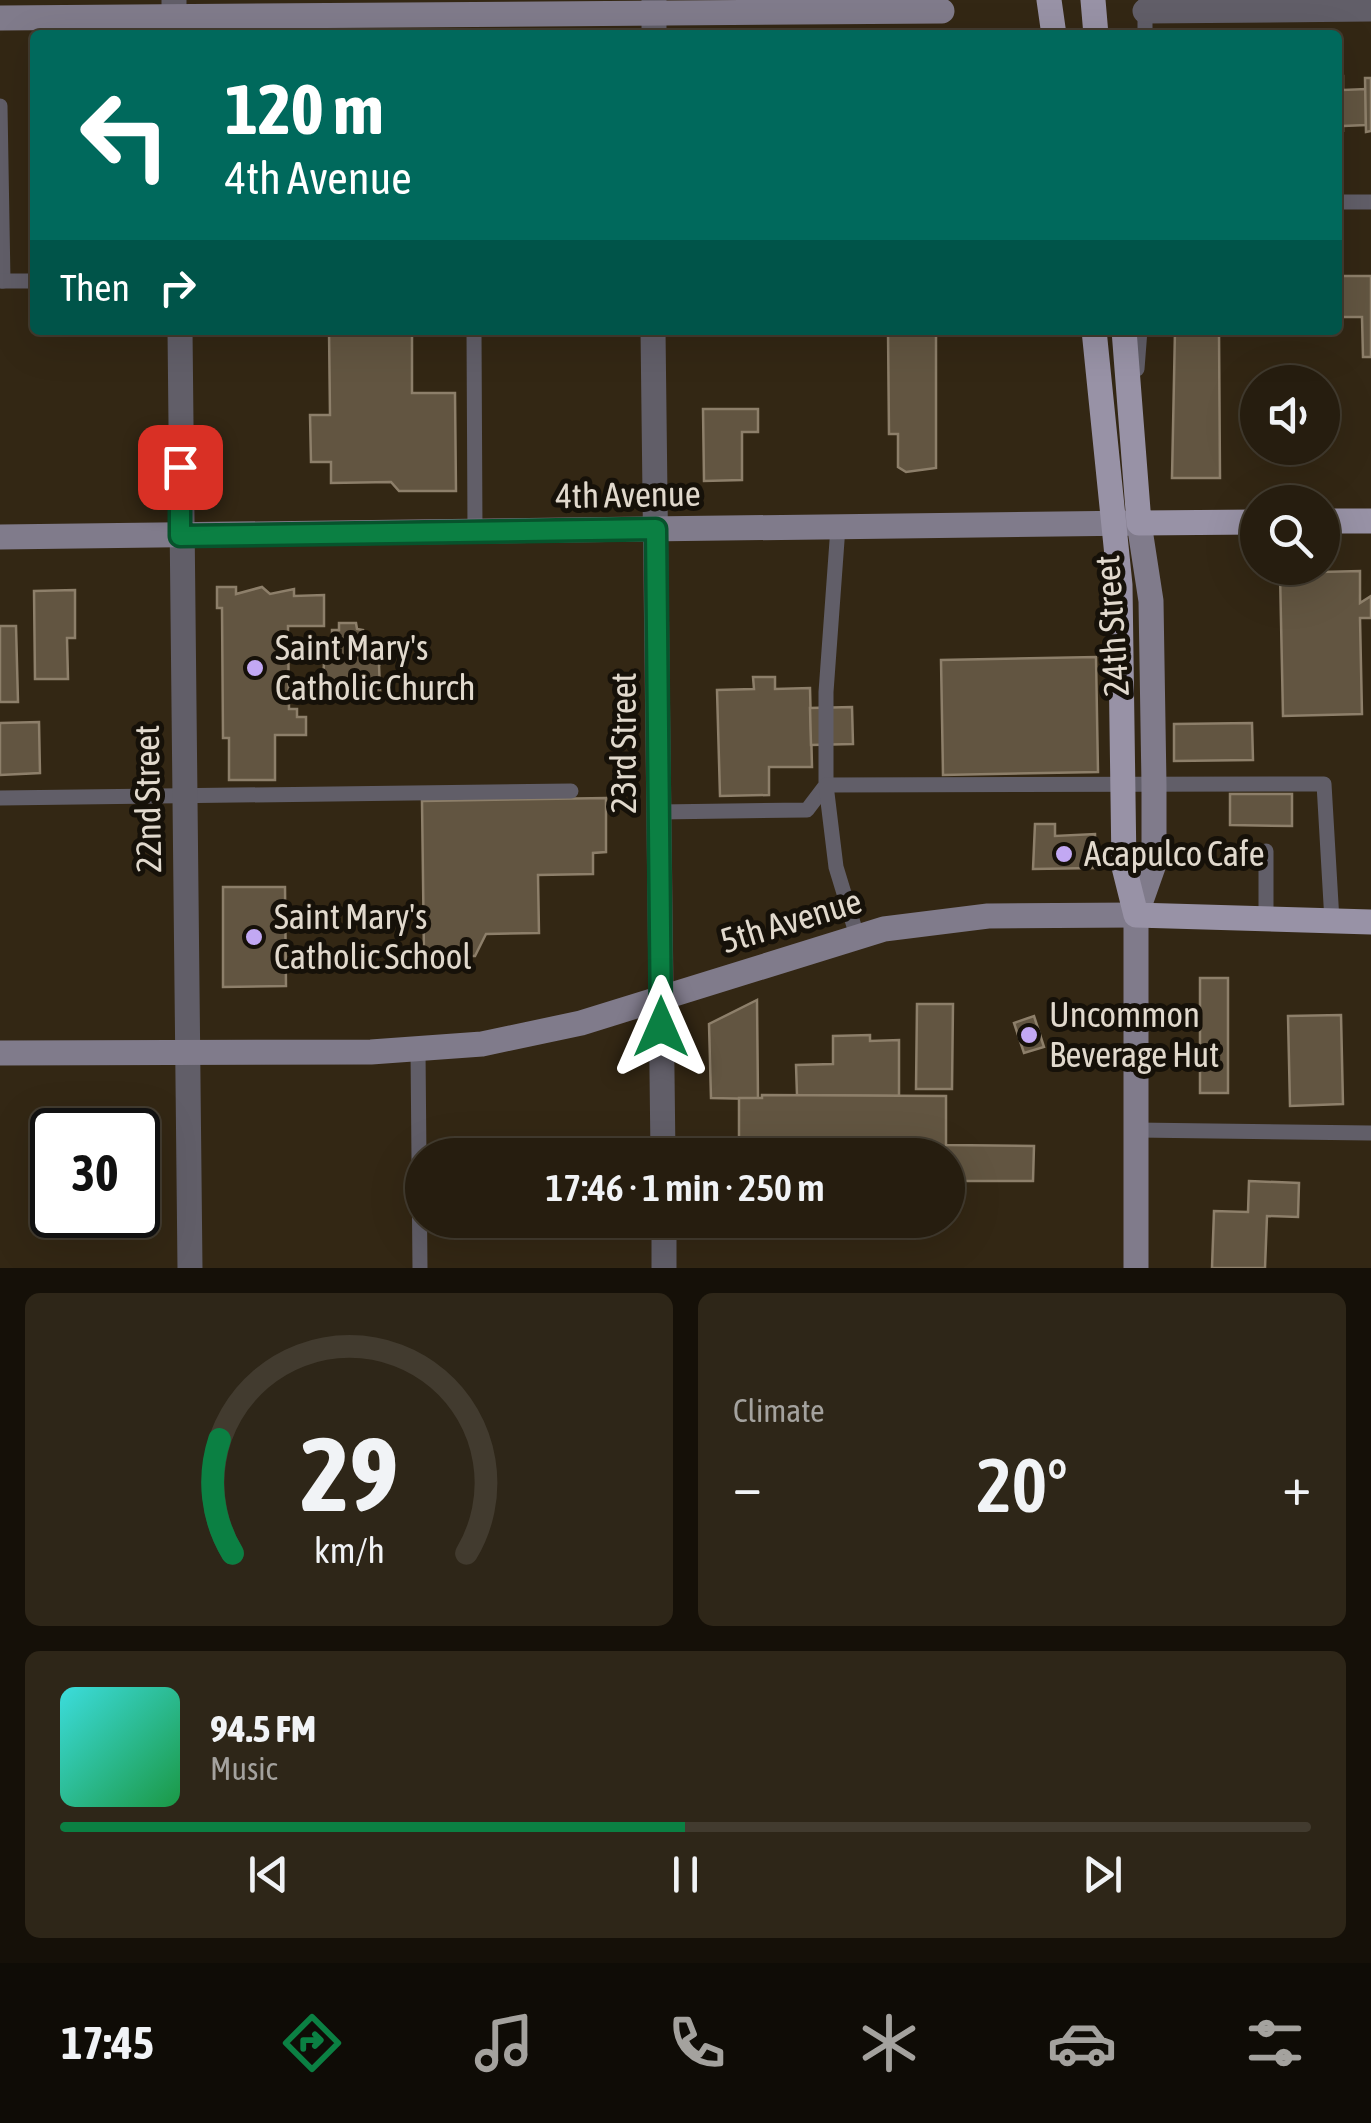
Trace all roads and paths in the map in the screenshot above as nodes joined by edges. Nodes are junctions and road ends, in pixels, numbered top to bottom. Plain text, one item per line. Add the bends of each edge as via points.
1 (1049, 0) edge
2 (1093, 0) edge
3 (1371, 9) edge
4 (942, 11) dead end
5 (1145, 15) edge
6 (654, 16) edge
7 (174, 17) edge
8 (0, 18) edge
9 (1053, 30) edge
10 (1096, 30) edge
11 (0, 106) edge
12 (1342, 202) edge
13 (1371, 202) edge
14 (1, 281) edge
15 (30, 281) edge
16 (180, 335) edge
17 (474, 335) edge
18 (653, 335) edge
19 (1095, 335) edge
20 (1124, 335) edge
21 (1140, 335) edge
22 (1132, 428) junction
23 (1340, 521) edge
24 (1371, 521) edge
25 (1240, 522) edge
26 (1126, 524) junction
27 (838, 527) junction
28 (656, 529) junction
29 (476, 532) junction
30 (0, 536) edge
31 (180, 536) junction
32 (826, 785) junction
33 (1154, 785) junction
34 (1123, 786) junction
35 (572, 790) dead end
36 (183, 796) junction
37 (0, 798) edge
38 (659, 812) junction
39 (1266, 851) dead end
40 (1136, 916) junction
41 (1266, 919) junction
42 (1332, 921) junction
43 (1371, 922) edge
44 (857, 936) junction
45 (660, 994) junction
46 (418, 1050) junction
47 (0, 1053) edge
48 (185, 1054) junction
49 (1136, 1130) junction
50 (1371, 1132) edge
51 (663, 1138) edge
52 (664, 1238) edge
53 (190, 1268) edge
54 (420, 1268) edge
55 (664, 1268) edge
56 (1136, 1268) edge

1 - 9 main road
2 - 10 main road
3 - 5 street
4 - 6 main road
6 - 7 main road
7 - 8 main road
11 - 14 lane
12 - 13 lane
14 - 15 lane
16 - 31 street, 22nd Street
17 - 29 lane
18 - 28 street, 23rd Street
19 - 26 main road, 24th Street
20 - 22 main road, 24th Street
21 - 22 lane
22 - 26 main road, 24th Street
23 - 24 main road
25 - 26 main road, 4th Avenue
26 - 27 main road, 4th Avenue
26 - 33 main road, 24th Street via 1154,645
26 - 34 main road, 24th Street
27 - 28 main road, 4th Avenue
27 - 32 lane
28 - 29 main road, 4th Avenue
28 - 38 street, 23rd Street
29 - 31 main road, 4th Avenue
30 - 31 main road, 4th Avenue
31 - 36 street, 22nd Street
32 - 34 lane
32 - 38 lane via 807,810
32 - 44 lane via 836,867
33 - 34 lane
33 - 40 main road, 24th Street via 1154,864
33 - 42 lane via 1324,784
34 - 40 main road, 24th Street via 1124,867
35 - 36 lane
36 - 37 lane
36 - 48 street, 22nd Street
38 - 45 street, 23rd Street
39 - 41 lane
40 - 41 main road, 5th Avenue
40 - 44 main road, 5th Avenue via 938,919
40 - 49 main road, 24th Street
41 - 42 main road, 5th Avenue
42 - 43 main road, 5th Avenue
44 - 45 main road, 5th Avenue
45 - 46 main road, 5th Avenue via 532,1036
45 - 51 street, 23rd Street
46 - 48 main road, 5th Avenue
46 - 54 lane
47 - 48 main road, 5th Avenue
48 - 53 street, 22nd Street
49 - 50 lane
49 - 56 main road, 24th Street
52 - 55 street

